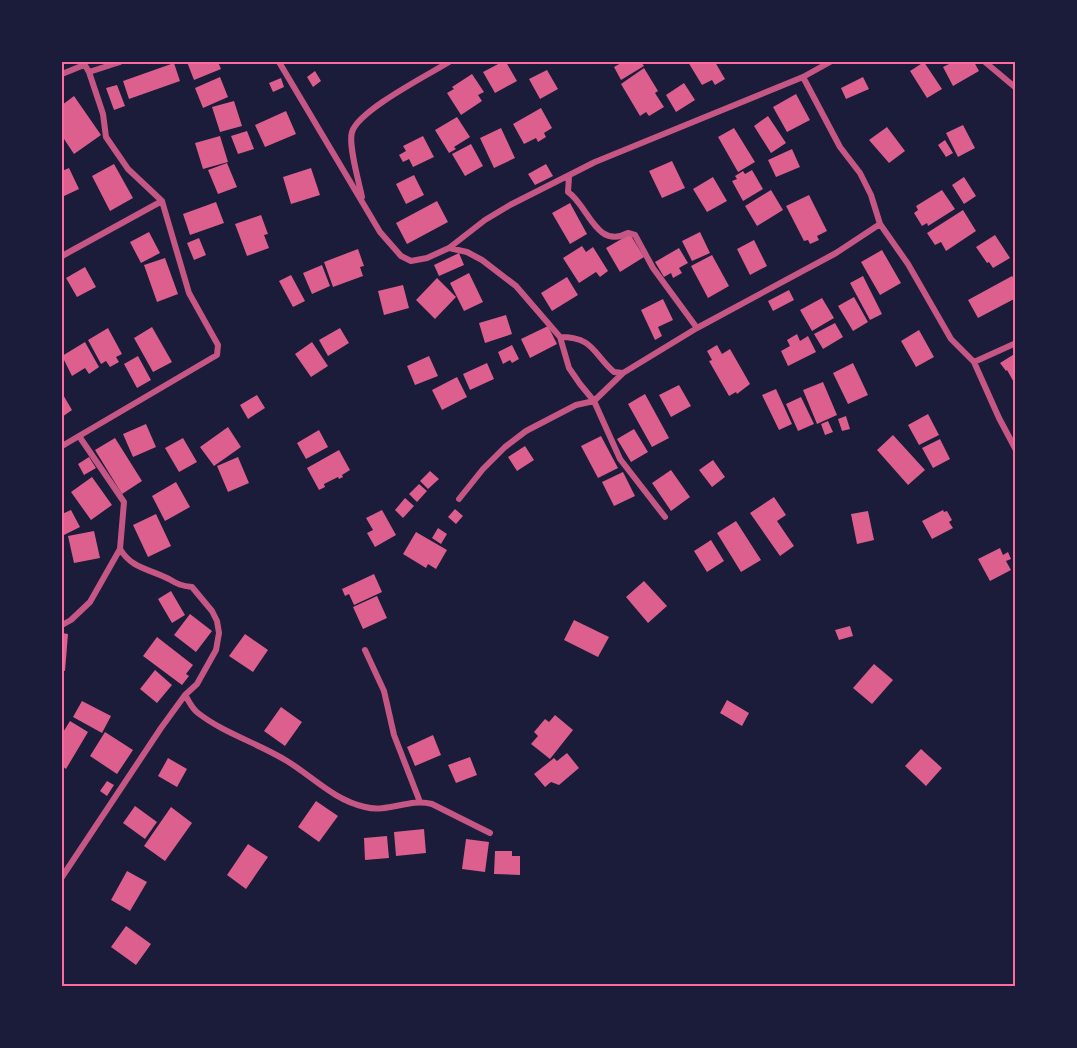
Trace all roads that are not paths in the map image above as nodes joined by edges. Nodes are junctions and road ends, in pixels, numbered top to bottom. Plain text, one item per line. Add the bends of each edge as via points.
1 (120, 62) edge
2 (279, 62) edge
3 (449, 62) edge
4 (831, 62) edge
5 (985, 62) edge
6 (83, 63) edge
7 (89, 72) junction
8 (62, 74) edge
9 (803, 77) junction
10 (1016, 88) edge
11 (570, 177) junction
12 (162, 201) junction
13 (363, 203) junction
14 (880, 224) junction
15 (449, 248) junction
16 (62, 256) edge
17 (697, 328) junction
18 (560, 337) junction
19 (1016, 344) edge
20 (974, 362) junction
21 (623, 373) junction
22 (594, 400) junction
23 (79, 436) junction
24 (62, 446) edge
25 (1016, 450) edge
26 (459, 499) dead end
27 (665, 518) dead end
28 (120, 549) junction
29 (62, 625) edge
30 (365, 650) dead end
31 (185, 695) junction
32 (420, 802) junction
33 (490, 833) dead end
34 (62, 877) edge

1 - 7 street
2 - 13 street
3 - 13 street via 361,118 352,133
4 - 9 street
5 - 10 street
6 - 7 street
6 - 8 street
7 - 12 street via 113,150
9 - 11 street via 595,162
9 - 14 street via 840,147 860,173
11 - 15 street via 510,205
11 - 17 street via 568,192 597,228 613,237 635,235 653,268
12 - 16 street
12 - 23 street via 187,287 218,345 217,355
13 - 15 street via 380,232 401,256 411,261
14 - 17 street via 836,253
14 - 20 street via 951,339
15 - 18 street via 467,252 516,286
17 - 21 street
18 - 21 street via 585,342 595,348 614,372
18 - 22 street via 569,368
19 - 20 street
20 - 25 street
21 - 22 street
22 - 26 street via 526,431 483,469
22 - 27 street via 620,459
23 - 24 street
23 - 28 street via 124,502
28 - 29 street via 90,602
28 - 31 street via 131,563 144,570 192,587 212,611 219,633 216,650 197,684
30 - 32 street via 384,691 394,735
31 - 32 street via 196,712 285,759 336,796 373,809
31 - 34 street
32 - 33 street via 432,804

